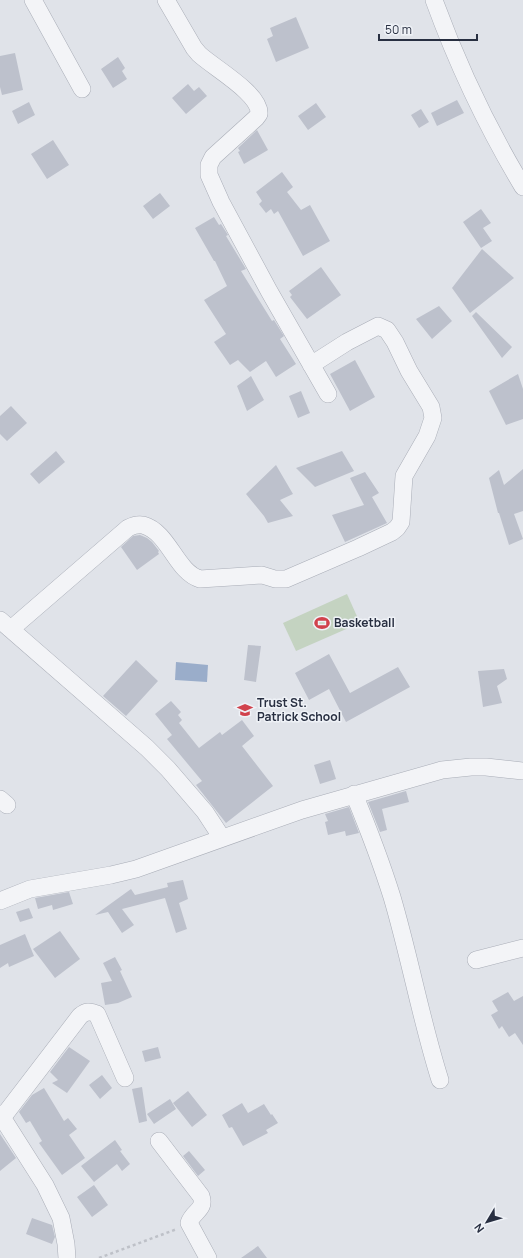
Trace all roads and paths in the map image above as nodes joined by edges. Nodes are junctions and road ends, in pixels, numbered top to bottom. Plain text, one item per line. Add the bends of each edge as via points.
1 (33, 0) edge
2 (166, 0) edge
3 (434, 0) edge
4 (82, 89) dead end
5 (523, 187) edge
6 (311, 365) junction
7 (328, 394) dead end
8 (3, 623) edge
9 (523, 771) edge
10 (354, 794) junction
11 (222, 838) junction
12 (0, 901) edge
13 (523, 948) edge
14 (476, 960) dead end
15 (125, 1078) dead end
16 (440, 1080) dead end
17 (1, 1116) edge
18 (159, 1142) dead end
19 (190, 1225) junction
20 (67, 1258) edge
21 (99, 1258) edge
22 (208, 1258) edge

1 - 4 street
2 - 6 street via 199,54 250,94 258,106 259,114 256,118 213,157 209,165 209,175 221,202
3 - 5 street via 449,41 480,108
6 - 7 street
6 - 8 street via 363,332 378,326 383,327 395,342 431,407 434,418 427,436 404,476 401,522 397,528 358,548 286,578 275,579 262,575 200,579 188,572 154,531 143,525 136,525 128,528
8 - 11 street via 147,748 205,812
9 - 10 street via 486,767 455,768
10 - 11 street
10 - 16 street via 392,897
11 - 12 street via 136,869 30,889
13 - 14 street
15 - 17 street via 97,1014 86,1012 80,1016
17 - 20 street via 45,1185 61,1218
18 - 19 street via 203,1201 201,1208 190,1220
19 - 21 path
19 - 22 street

